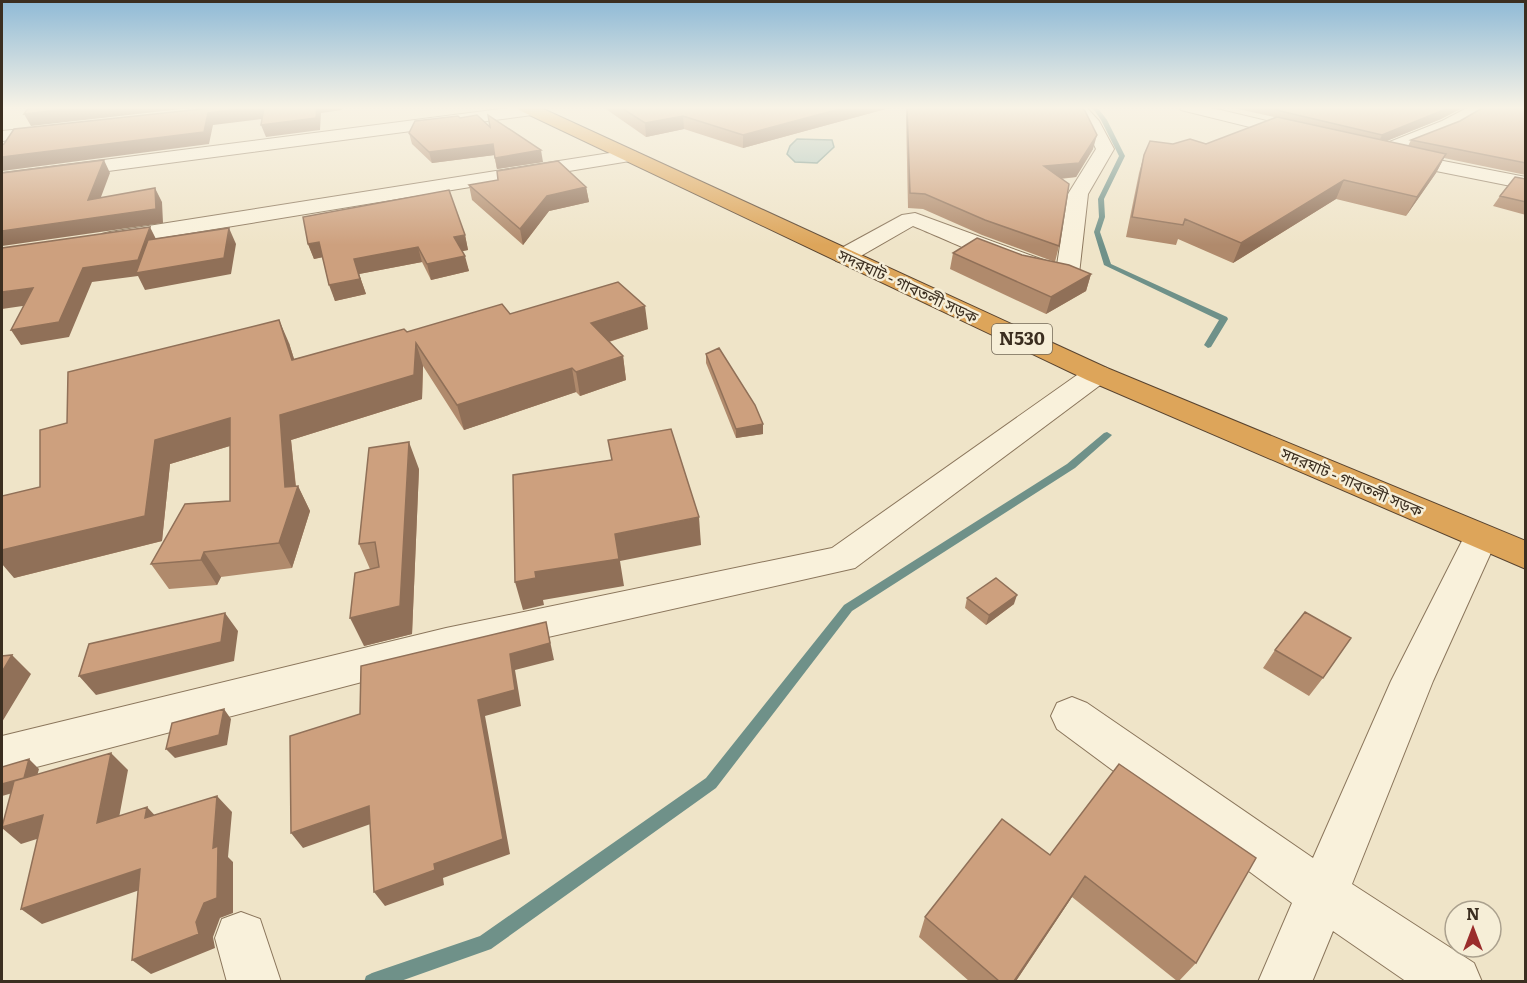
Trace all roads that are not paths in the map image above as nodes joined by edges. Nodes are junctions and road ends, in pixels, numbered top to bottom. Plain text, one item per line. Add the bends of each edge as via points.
1 (194, 153) edge
2 (622, 153) edge
3 (1103, 153) edge
4 (1377, 153) edge
5 (629, 156) junction
6 (2, 178) edge
7 (1526, 183) edge
8 (95, 241) edge
9 (844, 256) junction
10 (1097, 374) junction
11 (1481, 537) junction
12 (1526, 556) edge
13 (1072, 716) dead end
14 (2, 756) edge
15 (1322, 894) junction
16 (1285, 981) edge
17 (1455, 981) edge

1 - 6 street
2 - 5 highway, সদরঘাট - গাবতলী সড়ক / N530
3 - 9 street via 1078,194 1067,274 1046,272 915,219
4 - 7 street
5 - 8 street
5 - 9 highway, সদরঘাট - গাবতলী সড়ক / N530
9 - 10 highway, সদরঘাট - গাবতলী সড়ক / N530
10 - 11 highway, সদরঘাট - গাবতলী সড়ক / N530
10 - 14 street via 842,559 446,644
11 - 12 highway, সদরঘাট - গাবতলী সড়ক / N530
11 - 15 street via 1412,681
13 - 15 street
15 - 16 street
15 - 17 street

